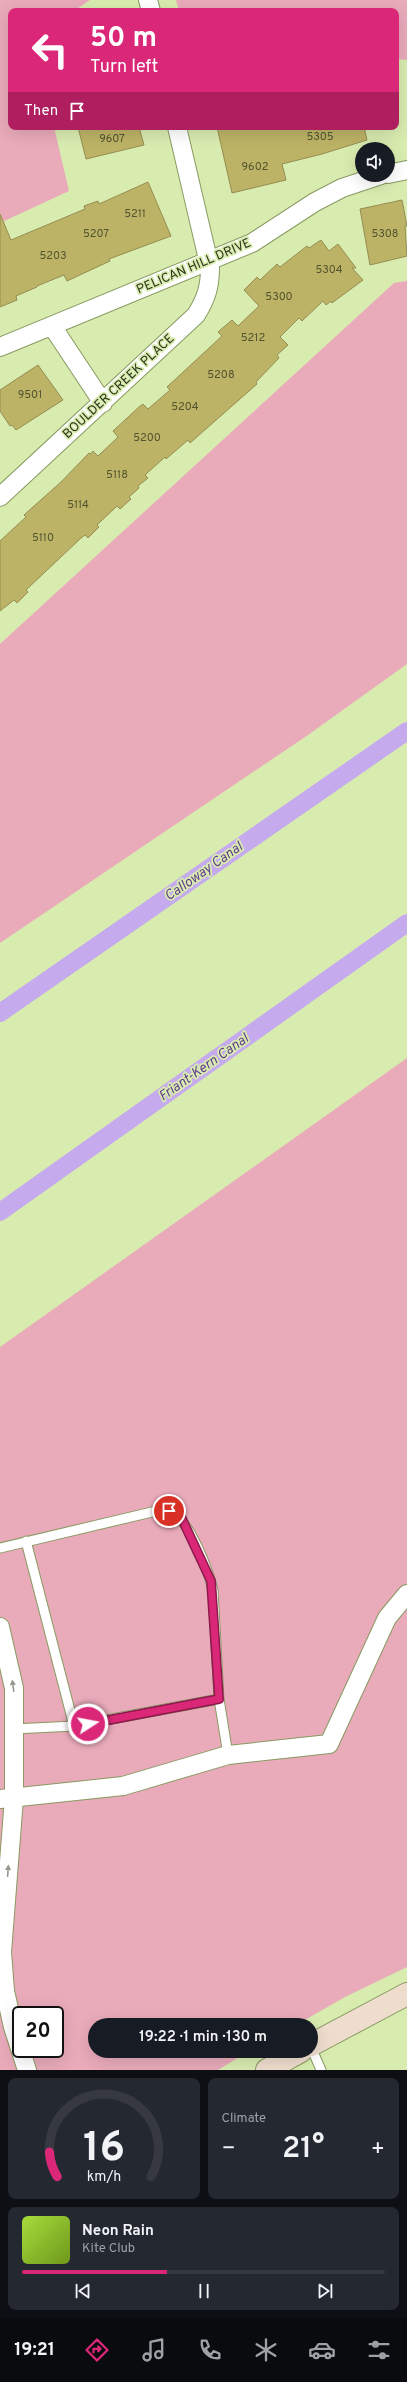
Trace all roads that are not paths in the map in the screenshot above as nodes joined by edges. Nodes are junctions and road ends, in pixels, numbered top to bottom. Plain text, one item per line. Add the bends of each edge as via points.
1 (178, 130) edge
2 (407, 170) edge
3 (395, 173) edge
4 (360, 182) edge
5 (209, 262) junction
6 (52, 326) junction
7 (0, 347) edge
8 (103, 402) junction
9 (0, 497) edge
10 (26, 1541) junction
11 (0, 1548) edge
12 (407, 1594) edge
13 (0, 1626) edge
14 (219, 1699) junction
15 (7, 1706) edge
16 (74, 1726) junction
17 (14, 1729) junction
18 (228, 1755) junction
19 (7, 1798) edge
20 (1, 1952) edge
21 (407, 1994) edge
22 (318, 2042) edge
23 (288, 2058) edge
24 (316, 2058) edge
25 (27, 2070) edge
26 (267, 2070) edge
27 (322, 2070) edge

1 - 5 street, BOULDER CREEK PLACE
2 - 3 street
4 - 5 street, PELICAN HILL DRIVE via 315,202 252,243
5 - 6 street, PELICAN HILL DRIVE
5 - 8 street, BOULDER CREEK PLACE via 210,285 205,301 196,315
6 - 7 street, PELICAN HILL DRIVE
6 - 8 street
8 - 9 street, BOULDER CREEK PLACE
10 - 11 lane
10 - 14 lane via 152,1512 169,1511 182,1519 208,1573 213,1590
10 - 16 lane
12 - 18 street via 387,1618 329,1744
15 -> 13 street via 14,1688
14 - 16 lane
14 - 18 lane
15 - 17 street
16 - 17 lane
17 - 19 street
18 - 19 street via 123,1786
20 -> 19 street
20 - 25 street via 5,1991
21 - 22 main road
23 - 26 main road
24 - 27 lane

